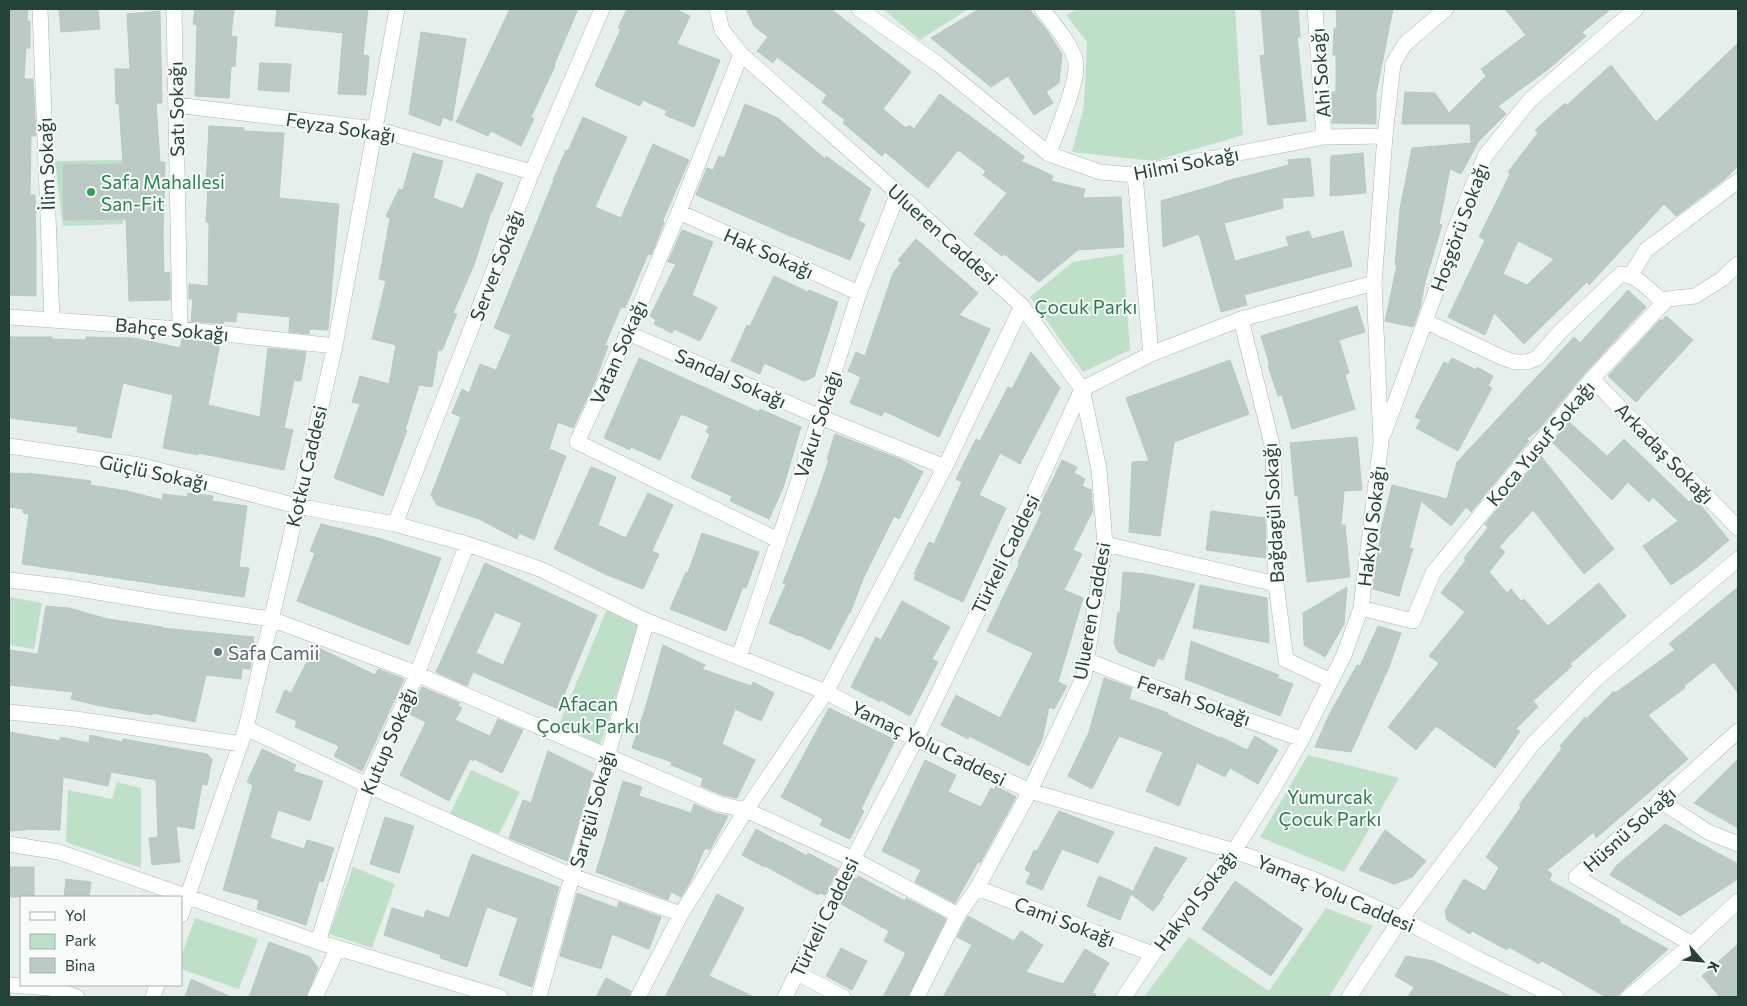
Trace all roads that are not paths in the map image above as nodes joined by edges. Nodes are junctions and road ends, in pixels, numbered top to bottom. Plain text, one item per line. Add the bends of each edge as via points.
1 (40, 9) edge
2 (174, 9) edge
3 (397, 9) edge
4 (602, 9) edge
5 (717, 9) edge
6 (859, 9) edge
7 (1042, 9) edge
8 (1315, 9) edge
9 (1446, 9) edge
10 (1636, 9) edge
11 (740, 54) junction
12 (176, 105) junction
13 (375, 129) junction
14 (1385, 136) junction
15 (1324, 137) junction
16 (1048, 154) junction
17 (532, 172) junction
18 (1135, 175) junction
19 (1738, 181) edge
20 (898, 193) junction
21 (679, 212) junction
22 (1738, 264) edge
23 (1631, 275) junction
24 (1374, 283) junction
25 (859, 294) junction
26 (1664, 302) junction
27 (1022, 306) junction
28 (9, 317) edge
29 (52, 319) junction
30 (1241, 319) junction
31 (1424, 321) junction
32 (180, 329) junction
33 (628, 333) junction
34 (335, 346) junction
35 (1152, 354) junction
36 (1592, 379) junction
37 (1082, 389) junction
38 (820, 417) junction
39 (1381, 442) junction
40 (9, 446) edge
41 (945, 467) junction
42 (297, 506) junction
43 (395, 524) junction
44 (1738, 528) edge
45 (778, 540) junction
46 (466, 544) junction
47 (1105, 544) junction
48 (1738, 558) edge
49 (9, 580) edge
50 (1276, 584) junction
51 (1361, 608) junction
52 (271, 619) junction
53 (648, 621) junction
54 (739, 657) junction
55 (1086, 660) junction
56 (418, 674) junction
57 (1331, 681) junction
58 (826, 692) junction
59 (9, 712) edge
60 (246, 728) junction
61 (1738, 731) edge
62 (916, 739) junction
63 (1302, 739) junction
64 (241, 744) junction
65 (607, 756) junction
66 (367, 785) junction
67 (1030, 791) junction
68 (1659, 800) junction
69 (746, 810) junction
70 (9, 844) edge
71 (1738, 844) edge
72 (1234, 851) junction
73 (852, 859) junction
74 (572, 876) junction
75 (977, 888) junction
76 (188, 896) junction
77 (1738, 901) edge
78 (182, 912) edge
79 (680, 914) junction
80 (958, 915) junction
81 (1401, 919) junction
82 (318, 942) junction
83 (1692, 944) junction
84 (338, 948) junction
85 (1153, 954) junction
86 (797, 973) junction
87 (23, 986) edge
88 (922, 996) edge
89 (78, 997) edge
90 (315, 997) edge
91 (500, 997) edge
92 (539, 997) edge
93 (638, 997) edge
94 (784, 997) edge
95 (843, 997) edge
96 (1124, 997) edge
97 (1350, 997) edge
98 (1556, 997) edge
99 (1629, 997) edge

1 - 29 street, İlim Sokağı
2 - 12 street, Satı Sokağı
3 - 13 street, Kotku Caddesi
4 - 17 street, Server Sokağı
5 - 11 street, Ulueren Caddesi via 722,30
6 - 16 street, Hilmi Sokağı via 938,64
7 - 16 street via 1062,34 1076,63 1072,88
8 - 15 street, Ahi Sokağı
9 - 14 street, Hakyol Sokağı via 1405,44 1394,64
10 - 31 street, Hoşgörü Sokağı via 1530,100 1485,156 1455,229
11 - 20 street, Ulueren Caddesi
11 - 21 street, Vatan Sokağı
12 - 13 street, Feyza Sokağı
12 - 32 street, Satı Sokağı
13 - 17 street, Feyza Sokağı
13 - 34 street, Kotku Caddesi
14 - 15 street, Hilmi Sokağı
14 - 24 street, Hakyol Sokağı
15 - 18 street, Hilmi Sokağı
16 - 18 street, Hilmi Sokağı via 1100,172
17 - 43 street, Server Sokağı
18 - 35 street
19 - 23 street via 1646,250
20 - 25 street, Vakur Sokağı
20 - 27 street, Ulueren Caddesi
21 - 25 street, Hak Sokağı
21 - 33 street, Vatan Sokağı
22 - 26 street via 1695,296
23 - 26 street
23 - 31 street via 1621,274 1616,278 1537,358 1526,362 1503,358
24 - 30 street
24 - 39 street, Hakyol Sokağı
25 - 38 street, Vakur Sokağı
26 - 36 street, Koca Yusuf Sokağı
27 - 37 street, Ulueren Caddesi
27 - 41 street
28 - 29 street, Bahçe Sokağı
29 - 32 street, Bahçe Sokağı
30 - 35 street
30 - 50 street, Bağdagül Sokağı via 1272,449
31 - 39 street, Hoşgörü Sokağı
32 - 34 street, Bahçe Sokağı
33 - 38 street, Sandal Sokağı
33 - 45 street, Vatan Sokağı via 577,442
34 - 42 street, Kotku Caddesi
35 - 37 street
36 - 44 street, Arkadaş Sokağı
36 - 51 street, Koca Yusuf Sokağı via 1433,573 1413,621
37 - 47 street, Ulueren Caddesi via 1100,469
37 - 62 street, Türkeli Caddesi
38 - 41 street, Sandal Sokağı
38 - 45 street, Vakur Sokağı
39 - 51 street, Hakyol Sokağı
40 - 42 street, Güçlü Sokağı via 139,465
41 - 58 street
42 - 43 street, Yamaç Yolu Caddesi
42 - 52 street, Kotku Caddesi
43 - 46 street, Yamaç Yolu Caddesi
45 - 54 street, Vakur Sokağı
46 - 53 street, Yamaç Yolu Caddesi via 540,570
46 - 56 street, Kutup Sokağı
47 - 50 street
47 - 55 street, Ulueren Caddesi
48 - 81 street via 1595,680 1532,746
49 - 52 street
50 - 57 street, Bağdagül Sokağı via 1286,660
51 - 57 street, Hakyol Sokağı via 1344,656
52 - 56 street
52 - 60 street, Kotku Caddesi
53 - 54 street, Yamaç Yolu Caddesi
53 - 65 street, Sarıgül Sokağı
54 - 58 street, Yamaç Yolu Caddesi
55 - 63 street, Fersah Sokağı via 1177,696
55 - 67 street, Ulueren Caddesi via 1084,676
56 - 65 street
56 - 66 street, Kutup Sokağı
57 - 63 street, Hakyol Sokağı
58 - 62 street, Yamaç Yolu Caddesi
58 - 69 street
59 - 64 street
60 - 64 street, Kotku Caddesi
60 - 66 street
61 - 68 street, Hüsnü Sokağı
62 - 67 street, Yamaç Yolu Caddesi
62 - 73 street, Türkeli Caddesi
63 - 72 street, Hakyol Sokağı
64 - 76 street, Kotku Caddesi
65 - 69 street via 719,804
65 - 74 street, Sarıgül Sokağı
66 - 74 street
66 - 82 street, Kutup Sokağı
67 - 72 street, Yamaç Yolu Caddesi
67 - 75 street, Ulueren Caddesi
68 - 71 street via 1708,832
68 - 83 street, Hüsnü Sokağı via 1576,877
69 - 73 street
69 - 79 street
70 - 76 street via 59,852
72 - 81 street, Yamaç Yolu Caddesi via 1313,879
72 - 85 street, Hakyol Sokağı
73 - 80 street
73 - 86 street, Türkeli Caddesi
74 - 79 street
74 - 92 street, Sarıgül Sokağı
75 - 80 street, Ulueren Caddesi
75 - 85 street, Cami Sokağı
76 - 78 street, Kotku Caddesi
76 - 82 street
77 - 83 street
79 - 93 street
80 - 88 street, Ulueren Caddesi
81 - 97 street
81 - 98 street, Yamaç Yolu Caddesi
82 - 84 street
83 - 99 street
84 - 90 street
84 - 91 street
85 - 96 street, Hakyol Sokağı
86 - 94 street, Türkeli Caddesi
86 - 95 street
87 - 89 street via 50,988

